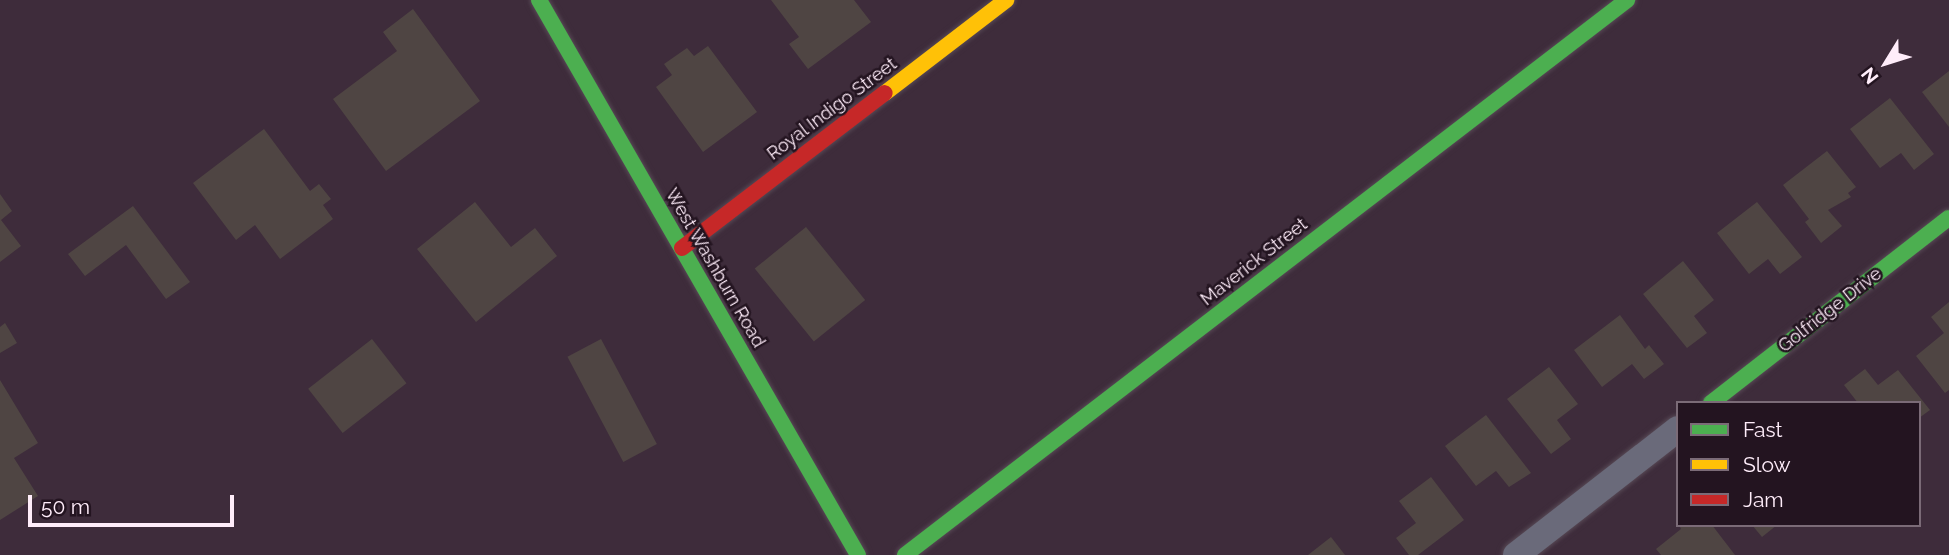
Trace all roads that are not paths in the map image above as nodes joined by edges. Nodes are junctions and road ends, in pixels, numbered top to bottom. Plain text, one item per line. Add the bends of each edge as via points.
1 (539, 0) edge
2 (1006, 0) edge
3 (1627, 0) edge
4 (1949, 218) edge
5 (682, 248) junction
6 (1714, 401) edge
7 (1676, 431) edge
8 (858, 555) edge
9 (905, 555) edge
10 (1516, 555) edge

1 - 5 street, West Washburn Road
2 - 5 street, Royal Indigo Street
3 - 9 street, Maverick Street
4 - 6 street, Golfridge Drive
5 - 8 street, West Washburn Road
7 - 10 street

